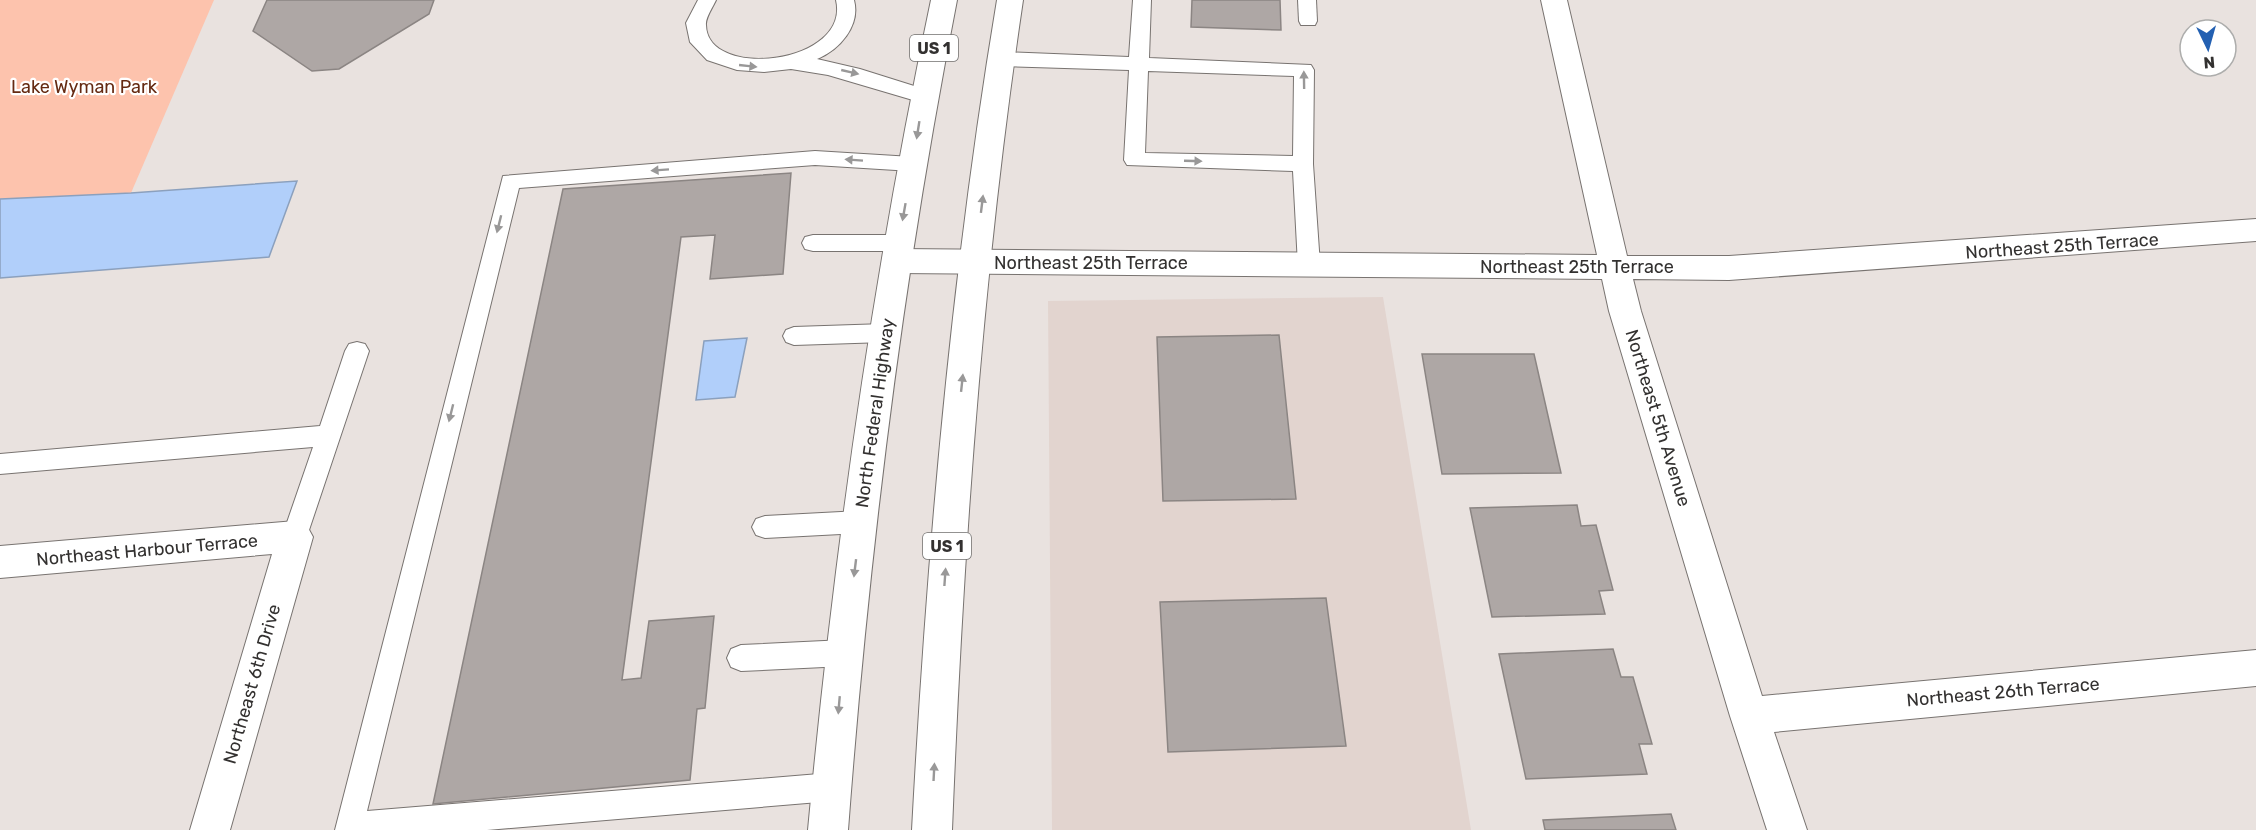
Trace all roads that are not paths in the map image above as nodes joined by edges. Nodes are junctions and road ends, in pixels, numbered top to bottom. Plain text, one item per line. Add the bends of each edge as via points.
1 (707, 0) edge
2 (845, 0) edge
3 (944, 0) edge
4 (1010, 0) edge
5 (1142, 0) edge
6 (1307, 0) edge
7 (1554, 0) edge
8 (1308, 21) dead end
9 (1000, 59) junction
10 (792, 63) junction
11 (1138, 65) junction
12 (923, 96) junction
13 (912, 164) junction
14 (1303, 164) junction
15 (2256, 230) edge
16 (813, 243) dead end
17 (898, 252) junction
18 (975, 262) junction
19 (1309, 265) junction
20 (1615, 267) junction
21 (885, 333) junction
22 (794, 336) dead end
23 (357, 351) dead end
24 (329, 435) junction
25 (0, 464) edge
26 (860, 522) junction
27 (765, 527) dead end
28 (295, 537) junction
29 (0, 562) edge
30 (845, 653) junction
31 (741, 658) dead end
32 (2256, 668) edge
33 (1749, 716) junction
34 (831, 787) junction
35 (210, 830) edge
36 (828, 830) edge
37 (932, 830) edge
38 (1787, 830) edge

1 -> 10 lane via 699,10 696,25 698,39 708,52 745,67
2 - 10 lane via 848,10 844,26 833,41
3 - 12 street, North Federal Highway / US 1
4 - 9 street, US 1
5 - 11 lane
6 - 8 lane
7 - 20 street, Northeast 5th Avenue
9 - 11 lane
18 -> 9 street, US 1
10 -> 12 lane via 868,76
14 -> 11 lane via 1304,70
11 -> 14 lane via 1134,160
12 -> 13 street, North Federal Highway / US 1
13 -> 17 street, North Federal Highway / US 1
13 -> 34 lane via 815,158 510,181 348,827
14 - 19 lane
15 - 20 street, Northeast 25th Terrace via 1729,268
16 - 17 lane
17 - 18 street, Northeast 25th Terrace
17 - 21 street, North Federal Highway / US 1
18 - 19 street, Northeast 25th Terrace
37 -> 18 street, US 1 via 951,477
19 - 20 street, Northeast 25th Terrace
20 - 33 street, Northeast 5th Avenue via 1625,311
21 - 22 lane
21 - 26 street, North Federal Highway / US 1
23 - 24 lane
24 - 25 lane
24 - 28 lane
26 - 27 lane
26 -> 30 street, North Federal Highway / US 1
28 - 29 street, Northeast Harbour Terrace
28 - 35 street, Northeast 6th Drive
30 - 31 lane
30 -> 34 street, North Federal Highway / US 1
32 - 33 street, Northeast 26th Terrace
33 - 38 street, Northeast 5th Avenue
34 - 36 street, North Federal Highway / US 1

